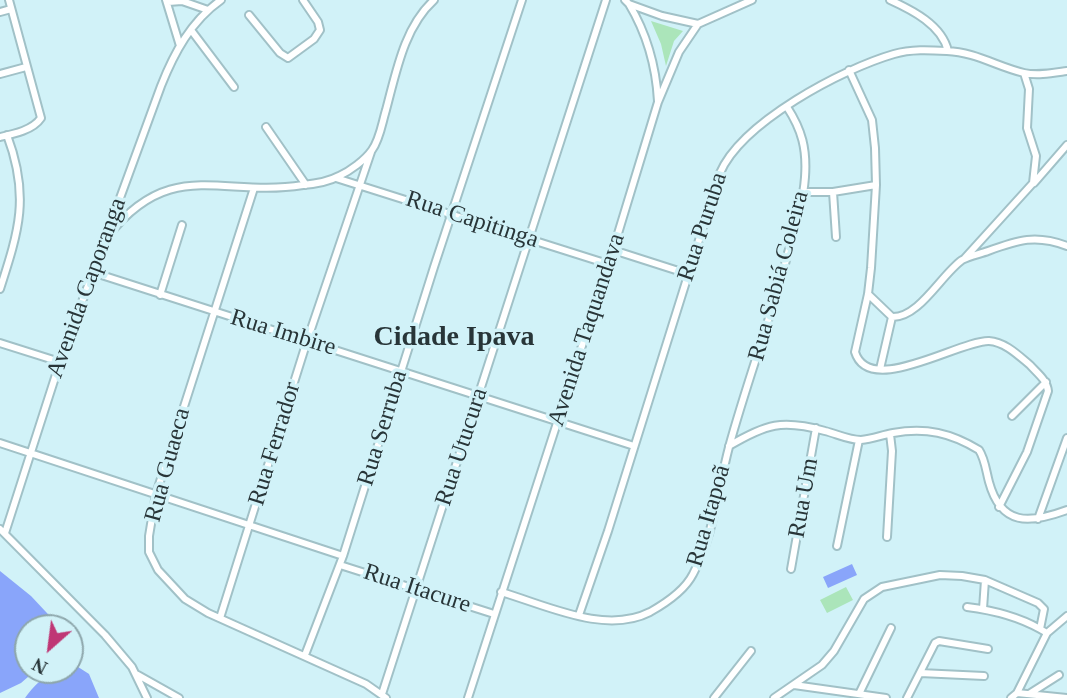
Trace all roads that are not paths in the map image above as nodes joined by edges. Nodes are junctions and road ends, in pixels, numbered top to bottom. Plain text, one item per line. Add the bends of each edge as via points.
1 (9, 0) edge
2 (221, 0) edge
3 (303, 0) edge
4 (434, 0) edge
5 (522, 0) edge
6 (607, 0) edge
7 (752, 0) edge
8 (890, 0) edge
9 (167, 1) edge
10 (627, 2) edge
11 (11, 9) junction
12 (208, 10) junction
13 (0, 12) edge
14 (249, 15) dead end
15 (698, 24) junction
16 (191, 30) junction
17 (180, 46) junction
18 (948, 51) junction
19 (26, 66) junction
20 (849, 70) junction
21 (1067, 71) edge
22 (1024, 73) junction
23 (0, 74) edge
24 (234, 87) dead end
25 (658, 102) junction
26 (787, 107) junction
27 (266, 127) dead end
28 (4, 136) edge
29 (1067, 145) edge
30 (371, 152) junction
31 (336, 178) junction
32 (1033, 183) junction
33 (360, 184) junction
34 (306, 185) junction
35 (876, 186) junction
36 (254, 188) junction
37 (803, 192) junction
38 (834, 192) junction
39 (452, 213) junction
40 (182, 225) dead end
41 (836, 237) dead end
42 (528, 239) junction
43 (105, 241) junction
44 (1067, 246) edge
45 (613, 250) junction
46 (963, 260) junction
47 (608, 264) junction
48 (92, 272) junction
49 (688, 274) junction
50 (0, 289) edge
51 (868, 294) junction
52 (160, 295) junction
53 (214, 312) junction
54 (891, 317) junction
55 (307, 341) junction
56 (0, 343) edge
57 (60, 362) junction
58 (401, 369) junction
59 (880, 369) junction
60 (1046, 382) junction
61 (479, 396) junction
62 (1012, 416) dead end
63 (558, 421) junction
64 (816, 428) junction
65 (890, 433) junction
66 (1067, 438) edge
67 (859, 440) junction
68 (0, 443) edge
69 (634, 446) junction
70 (729, 446) junction
71 (31, 453) junction
72 (156, 494) junction
73 (999, 507) junction
74 (1067, 510) edge
75 (1038, 519) junction
76 (250, 525) junction
77 (2, 533) edge
78 (887, 537) dead end
79 (837, 546) dead end
80 (343, 556) junction
81 (340, 565) junction
82 (791, 569) dead end
83 (985, 580) junction
84 (416, 588) junction
85 (501, 592) junction
86 (967, 607) dead end
87 (983, 609) junction
88 (494, 614) junction
89 (579, 615) junction
90 (1067, 616) edge
91 (220, 618) junction
92 (891, 628) dead end
93 (1044, 631) junction
94 (988, 649) dead end
95 (751, 651) dead end
96 (305, 655) junction
97 (920, 673) junction
98 (136, 674) junction
99 (1059, 675) dead end
100 (984, 676) dead end
101 (794, 685) junction
102 (1017, 693) junction
103 (859, 694) junction
104 (1029, 694) junction
105 (384, 696) edge
106 (147, 698) edge
107 (178, 698) edge
108 (468, 698) edge
109 (714, 698) edge
110 (774, 698) edge
111 (886, 698) edge
112 (907, 698) edge
113 (1011, 698) edge
114 (1067, 698) edge

1 - 11 street
2 - 12 street, Avenida Caporanga
3 - 14 street via 320,30 288,58
4 - 30 street, Rua Ferrador via 412,28
5 - 39 street, Rua Serruba
6 - 42 street, Rua Utucura
7 - 15 street
8 - 18 street via 931,25
9 - 12 street
9 - 17 street
10 - 15 street
10 - 25 street via 640,22 652,60
11 - 13 street
11 - 19 street
12 - 16 street, Avenida Caporanga
15 - 25 street, Avenida Taquandava via 679,52
16 - 17 street, Avenida Caporanga
16 - 24 street
17 - 43 street, Avenida Caporanga
18 - 20 street, Rua Puruba via 895,54
18 - 22 street, Rua Puruba
19 - 23 street
19 - 28 street via 39,122
20 - 26 street, Rua Puruba
20 - 35 street via 872,120
21 - 22 street, Rua Puruba
22 - 32 street via 1029,89 1027,128 1036,156
25 - 45 street, Avenida Taquandava
26 - 37 street, Rua Sabiá Coleira via 804,139
26 - 49 street, Rua Puruba via 752,132 726,160
27 - 34 street
28 - 50 street via 18,169 21,209
29 - 32 street
30 - 31 street
30 - 33 street, Rua Ferrador
31 - 33 street, Rua Capitinga
31 - 34 street
32 - 46 street
33 - 39 street, Rua Capitinga
33 - 55 street, Rua Ferrador
34 - 36 street
35 - 38 street
35 - 51 street
36 - 43 street via 206,184 163,192 123,218
36 - 53 street, Rua Guaeca
37 - 38 street
37 - 70 street, Rua Sabiá Coleira
38 - 41 street
39 - 42 street, Rua Capitinga
39 - 58 street, Rua Serruba
40 - 52 street
42 - 47 street, Rua Capitinga
42 - 61 street, Rua Utucura
43 - 48 street, Avenida Caporanga
44 - 46 street via 1018,240
45 - 47 street, Avenida Taquandava
45 - 49 street
46 - 54 street via 910,312
47 - 63 street, Avenida Taquandava
48 - 52 street, Rua Imbire
48 - 57 street, Avenida Caporanga
49 - 69 street, Rua Puruba
51 - 54 street
51 - 59 street via 855,352 864,365
52 - 53 street, Rua Imbire
53 - 55 street, Rua Imbire
53 - 72 street, Rua Guaeca
54 - 59 street
55 - 58 street, Rua Imbire
55 - 76 street, Rua Ferrador
56 - 57 street
57 - 71 street, Avenida Caporanga
58 - 61 street, Rua Imbire
58 - 80 street, Rua Serruba
59 - 60 street via 915,364 990,341 1010,348
60 - 62 street
60 - 73 street via 1048,391 1027,452
61 - 63 street, Rua Imbire
61 - 84 street, Rua Utucura
63 - 69 street, Rua Imbire
63 - 85 street, Avenida Taquandava
64 - 67 street, Rua Itapoã
64 - 70 street, Rua Itapoã via 769,425
64 - 82 street, Rua Um
65 - 67 street, Rua Itapoã
65 - 73 street, Rua Itapoã via 938,432 979,450
65 - 78 street
66 - 75 street
67 - 79 street
68 - 71 street, Rua Itacure
69 - 89 street, Rua Puruba
70 - 89 street, Rua Itapoã via 710,527 685,584 662,604 635,617 606,620
71 - 72 street, Rua Itacure
71 - 77 street, Avenida Caporanga
72 - 76 street, Rua Itacure
72 - 91 street, Rua Guaeca via 149,552 158,570 191,604
73 - 75 street via 1015,517
74 - 75 street
76 - 80 street, Rua Itacure
76 - 91 street, Rua Ferrador
77 - 98 street via 104,635
80 - 81 street, Rua Serruba
81 - 84 street, Rua Itacure
81 - 96 street, Rua Serruba
83 - 87 street
83 - 93 street via 1038,603 1044,609
83 - 101 street via 940,575 881,587 863,599 834,651
84 - 88 street, Rua Itacure
84 - 105 street, Rua Utucura
85 - 88 street, Avenida Taquandava
85 - 89 street, Rua Itapoã
86 - 87 street
87 - 93 street
88 - 108 street, Avenida Taquandava
90 - 93 street
91 - 96 street, Rua Guaeca
92 - 103 street
93 - 102 street
94 - 97 street via 939,641
95 - 109 street
96 - 105 street, Rua Guaeca
97 - 100 street
97 - 112 street
98 - 106 street
98 - 107 street
99 - 104 street
101 - 103 street
101 - 110 street
102 - 104 street
102 - 113 street
103 - 111 street
104 - 114 street

